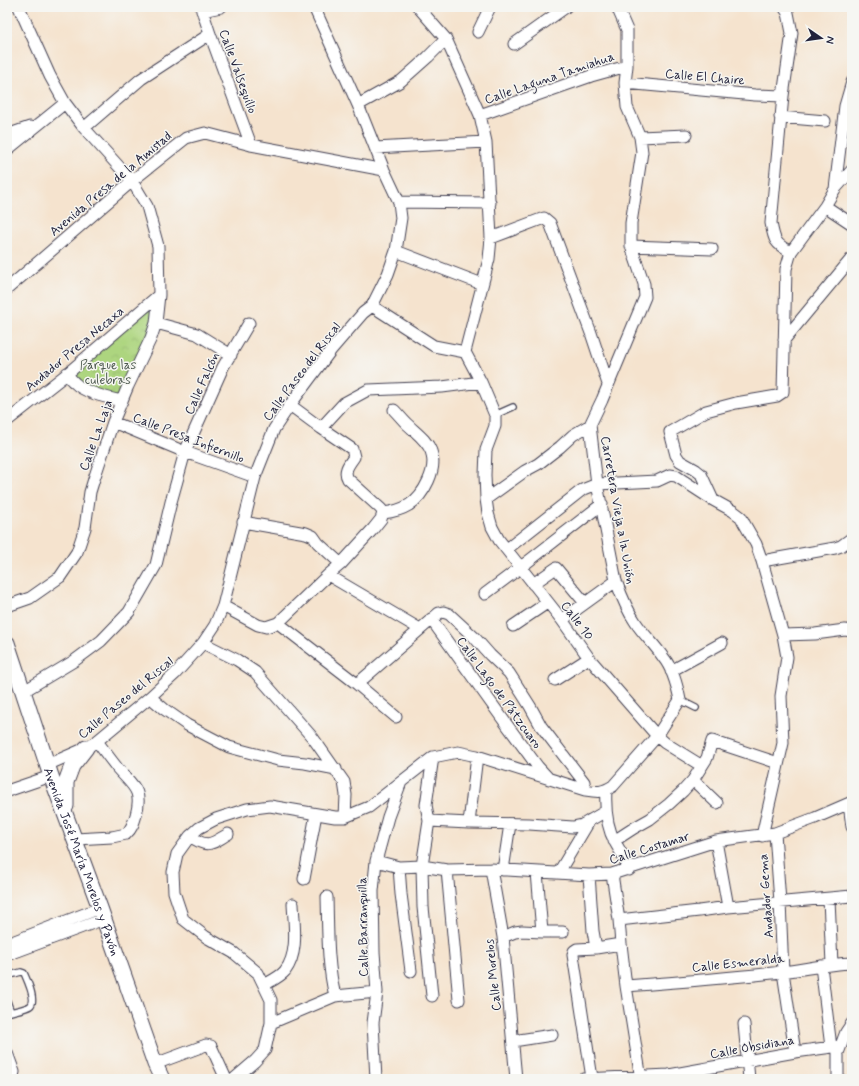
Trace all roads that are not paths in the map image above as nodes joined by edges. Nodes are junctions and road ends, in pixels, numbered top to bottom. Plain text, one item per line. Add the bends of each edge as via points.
1 (19, 7) edge
2 (221, 7) edge
3 (314, 7) edge
4 (418, 7) edge
5 (490, 7) edge
6 (566, 7) edge
7 (618, 7) edge
8 (784, 7) edge
9 (202, 9) edge
10 (478, 32) dead end
11 (210, 34) junction
12 (446, 39) junction
13 (514, 44) dead end
14 (627, 66) junction
15 (852, 82) edge
16 (625, 83) junction
17 (782, 96) junction
18 (65, 103) junction
19 (358, 106) junction
20 (480, 115) junction
21 (780, 117) junction
22 (825, 121) dead end
23 (38, 125) junction
24 (84, 128) junction
25 (686, 134) dead end
26 (7, 136) edge
27 (640, 137) junction
28 (486, 142) junction
29 (251, 145) junction
30 (375, 148) junction
31 (7, 150) edge
32 (384, 170) junction
33 (852, 170) edge
34 (132, 181) junction
35 (835, 189) junction
36 (398, 202) junction
37 (490, 203) junction
38 (825, 206) junction
39 (852, 224) edge
40 (491, 238) junction
41 (632, 246) junction
42 (712, 249) dead end
43 (396, 251) junction
44 (791, 252) junction
45 (852, 258) edge
46 (482, 284) junction
47 (7, 289) edge
48 (159, 295) junction
49 (372, 306) junction
50 (156, 323) junction
51 (249, 323) dead end
52 (784, 340) junction
53 (465, 352) junction
54 (231, 355) junction
55 (67, 373) junction
56 (481, 382) junction
57 (608, 384) junction
58 (122, 401) junction
59 (290, 405) junction
60 (513, 407) dead end
61 (394, 410) dead end
62 (495, 414) junction
63 (7, 421) edge
64 (113, 422) junction
65 (590, 425) junction
66 (321, 428) junction
67 (185, 452) junction
68 (255, 477) junction
69 (598, 484) junction
70 (486, 499) junction
71 (713, 500) junction
72 (602, 504) junction
73 (383, 514) junction
74 (244, 522) junction
75 (852, 538) edge
76 (507, 549) junction
77 (762, 560) junction
78 (341, 564) junction
79 (521, 568) junction
80 (328, 575) junction
81 (616, 581) junction
82 (532, 584) junction
83 (485, 594) dead end
84 (547, 603) junction
85 (585, 603) junction
86 (7, 606) edge
87 (223, 606) junction
88 (431, 619) junction
89 (562, 620) junction
90 (278, 623) junction
91 (513, 626) dead end
92 (420, 629) junction
93 (852, 631) edge
94 (784, 635) junction
95 (7, 642) edge
96 (203, 643) junction
97 (722, 644) dead end
98 (589, 658) junction
99 (10, 661) edge
100 (671, 671) junction
101 (555, 680) dead end
102 (357, 684) junction
103 (24, 691) junction
104 (150, 697) junction
105 (680, 700) junction
106 (696, 708) dead end
107 (396, 717) dead end
108 (657, 736) junction
109 (91, 745) junction
110 (477, 756) junction
111 (433, 757) junction
112 (778, 763) junction
113 (702, 766) junction
114 (336, 769) junction
115 (49, 770) junction
116 (549, 779) junction
117 (402, 780) junction
118 (693, 780) junction
119 (7, 790) edge
120 (585, 790) junction
121 (606, 790) junction
122 (716, 803) dead end
123 (851, 803) edge
124 (606, 811) junction
125 (316, 814) junction
126 (66, 817) junction
127 (345, 817) junction
128 (590, 820) junction
129 (429, 822) junction
130 (469, 824) junction
131 (510, 824) junction
132 (852, 827) edge
133 (775, 833) junction
134 (228, 834) dead end
135 (190, 836) junction
136 (762, 836) junction
137 (75, 839) junction
138 (716, 841) junction
139 (614, 842) junction
140 (376, 861) junction
141 (422, 866) junction
142 (399, 867) junction
143 (491, 869) junction
144 (447, 870) junction
145 (503, 870) junction
146 (629, 870) junction
147 (537, 872) junction
148 (559, 872) junction
149 (612, 874) junction
150 (589, 875) junction
151 (304, 879) dead end
152 (852, 896) edge
153 (327, 897) dead end
154 (829, 898) junction
155 (780, 902) junction
156 (293, 904) dead end
157 (728, 907) junction
158 (102, 914) junction
159 (619, 920) junction
160 (542, 932) junction
161 (563, 932) dead end
162 (503, 937) junction
163 (7, 944) edge
164 (621, 944) junction
165 (596, 948) junction
166 (7, 955) edge
167 (852, 963) edge
168 (827, 965) junction
169 (411, 971) dead end
170 (783, 972) junction
171 (7, 976) edge
172 (264, 985) junction
173 (626, 986) junction
174 (377, 992) junction
175 (335, 996) junction
176 (432, 996) dead end
177 (459, 1000) dead end
178 (7, 1001) edge
179 (9, 1012) edge
180 (852, 1023) edge
181 (271, 1024) junction
182 (744, 1024) dead end
183 (552, 1035) dead end
184 (513, 1041) junction
185 (836, 1047) junction
186 (795, 1052) junction
187 (7, 1053) edge
188 (747, 1060) junction
189 (155, 1064) junction
190 (669, 1077) edge
191 (592, 1078) edge
192 (641, 1078) edge
193 (12, 1079) edge
194 (162, 1079) edge
195 (226, 1079) edge
196 (234, 1079) edge
197 (376, 1079) edge
198 (516, 1079) edge
199 (584, 1079) edge
200 (749, 1079) edge
201 (838, 1079) edge

1 - 18 street, Calle La Laja
2 - 9 street
3 - 19 street, Calle Paseo del Riscal
4 - 12 street
5 - 10 street
6 - 13 street
7 - 14 street, Carretera Vieja a la Unión via 627,30
8 - 17 street via 788,13 792,33
9 - 11 street, Calle Valsequillo
11 - 24 street via 141,79
11 - 29 street, Calle Valsequillo
12 - 19 street via 401,82
12 - 20 street
14 - 16 street, Carretera Vieja a la Unión
14 - 20 street, Calle Laguna Tamiahua
15 - 35 street via 846,106
16 - 17 street, Calle El Chaire
16 - 27 street, Carretera Vieja a la Unión via 628,107
17 - 21 street
18 - 23 street
18 - 24 street, Calle La Laja
19 - 30 street, Calle Paseo del Riscal
20 - 28 street
21 - 22 street
21 - 44 street via 771,223 773,237 781,247
23 - 26 street
23 - 31 street
24 - 34 street, Calle La Laja
25 - 27 street
27 - 41 street, Carretera Vieja a la Unión via 642,152 632,223
28 - 30 street
28 - 37 street
29 - 32 street, Avenida Presa de la Amistad
29 - 34 street, Avenida Presa de la Amistad via 205,133 186,138
30 - 32 street, Calle Paseo del Riscal
32 - 36 street, Calle Paseo del Riscal
33 - 35 street
34 - 47 street, Avenida Presa de la Amistad
34 - 48 street, Calle La Laja via 147,206 158,246
35 - 38 street
36 - 37 street
36 - 43 street, Calle Paseo del Riscal via 401,218
37 - 40 street
38 - 39 street
38 - 44 street
40 - 46 street via 489,259
40 - 57 street via 544,218 550,223
41 - 42 street
41 - 57 street, Carretera Vieja a la Unión via 644,284 645,297
43 - 46 street
43 - 49 street, Calle Paseo del Riscal
44 - 52 street via 786,270
45 - 52 street
46 - 53 street
48 - 50 street, Calle La Laja
48 - 55 street, Andador Presa Necaxa
49 - 53 street via 434,346
49 - 59 street, Calle Paseo del Riscal via 331,350
50 - 54 street, Calle Falcón via 197,334
50 - 58 street, Calle La Laja
51 - 54 street
52 - 71 street via 783,392 777,396 706,411 670,432 676,455 701,474
53 - 56 street
54 - 67 street, Calle Falcón
55 - 58 street via 78,386 98,395
55 - 63 street, Andador Presa Necaxa
56 - 62 street
56 - 66 street via 442,387 368,390 344,403
57 - 65 street, Carretera Vieja a la Unión
58 - 64 street, Calle La Laja
59 - 66 street
59 - 68 street, Calle Paseo del Riscal via 274,429
60 - 62 lane
61 - 73 street via 426,443 432,452 434,467 419,496 409,505
62 - 70 street, Calle 10 via 495,426 486,450
64 - 67 street, Calle Presa Infiernillo
64 - 86 street, Calle La Laja via 90,492 85,528 77,552 60,577 30,598
65 - 69 street, Carretera Vieja a la Unión
65 - 70 street
66 - 73 street via 352,449 354,457 346,470 346,475
67 - 68 street, Calle Presa Infiernillo
67 - 103 street, Calle Falcón via 156,565 129,612 101,641 74,661
68 - 74 street, Calle Paseo del Riscal
69 - 71 street via 658,481 670,475 676,476
69 - 72 street, Carretera Vieja a la Unión
69 - 76 street via 582,490
70 - 76 street, Calle 10 via 492,527
71 - 77 street via 741,517
72 - 79 street
72 - 81 street, Carretera Vieja a la Unión
73 - 78 street
74 - 78 street via 313,536 318,544
74 - 87 street, Calle Paseo del Riscal
75 - 77 street via 835,548
76 - 79 street, Calle 10
77 - 94 street
78 - 80 street
79 - 82 street, Calle 10
79 - 83 street
80 - 90 street
80 - 92 street
81 - 85 street
81 - 100 street, Carretera Vieja a la Unión via 636,623 664,657
82 - 84 street, Calle 10
82 - 85 street via 556,568
84 - 89 street, Calle 10
84 - 91 street
85 - 89 street
87 - 90 street via 258,625 266,627
87 - 96 street, Calle Paseo del Riscal
88 - 92 street
88 - 116 street, Calle Lago de Pátzcuaro
88 - 120 street via 439,613 449,614 509,673 541,726 584,782
89 - 98 street, Calle 10
90 - 102 street
92 - 102 street
93 - 94 street
94 - 112 street via 787,657 781,692 783,744
95 - 99 main road, Avenida José María Morelos y Pavón
96 - 104 street, Calle Paseo del Riscal
96 - 114 street via 255,672 313,738
97 - 100 street
98 - 101 street
98 - 108 street, Calle 10
99 - 103 main road, Avenida José María Morelos y Pavón
100 - 105 street, Carretera Vieja a la Unión
102 - 107 street
103 - 115 main road, Avenida José María Morelos y Pavón
104 - 109 street, Calle Paseo del Riscal
104 - 114 street via 187,725 229,746 278,760
105 - 106 lane
105 - 108 street
108 - 113 street, Calle 10
108 - 121 street via 613,786
109 - 115 street, Calle Paseo del Riscal
109 - 126 main road via 72,766 66,782
109 - 137 street via 132,784 137,792 138,806 126,834
110 - 111 street via 458,752
110 - 116 street
110 - 130 street
111 - 117 street
111 - 129 street via 426,805
112 - 113 street via 712,741
112 - 136 street
113 - 118 street
114 - 127 street via 344,782
115 - 119 street, Calle Paseo del Riscal
115 - 126 main road, Avenida José María Morelos y Pavón
116 - 120 street
117 - 127 street via 380,799
117 - 140 street, Calle Barranquilla via 388,817
118 - 122 street
118 - 139 street via 683,792 650,819
120 - 121 street
121 - 124 street
123 - 132 street
123 - 133 street, Calle Costamar
124 - 128 street
124 - 139 street via 608,827
125 - 127 street
125 - 135 street via 270,806 247,809 199,828
125 - 151 street
126 - 137 main road, Avenida José María Morelos y Pavón
128 - 131 street via 582,825 573,826
128 - 148 street
129 - 130 street
129 - 141 street
130 - 131 street
131 - 145 street
133 - 136 street, Calle Costamar
133 - 155 street, Andador Gema
134 - 135 street via 207,845
135 - 172 street via 177,854 173,872 174,892 183,919 206,938 234,953 258,972
136 - 138 street, Calle Costamar
137 - 158 main road, Avenida José María Morelos y Pavón
138 - 146 street, Calle Costamar
138 - 157 street
139 - 146 street
140 - 142 street, Calle Costamar
140 - 174 street, Calle Barranquilla via 373,891
141 - 142 street, Calle Costamar
141 - 144 street, Calle Costamar
141 - 176 street via 423,907
142 - 169 street
143 - 144 street, Calle Costamar
143 - 145 street, Calle Costamar
143 - 162 street, Calle Morelos
144 - 177 street
145 - 147 street, Calle Costamar
146 - 149 street, Calle Costamar
147 - 148 street, Calle Costamar
147 - 160 street
148 - 150 street, Calle Costamar
149 - 150 street, Calle Costamar
149 - 159 street
150 - 165 street
152 - 154 street
153 - 175 street via 329,959
154 - 155 street
154 - 168 street
155 - 157 street
155 - 170 street, Andador Gema
156 - 172 street via 292,959 284,972
157 - 159 street
158 - 163 street
158 - 166 street
158 - 189 main road, Avenida José María Morelos y Pavón
159 - 164 street
160 - 161 street
160 - 162 street via 515,932
162 - 184 street, Calle Morelos
164 - 165 street
164 - 173 street
165 - 191 street via 578,948 573,955
167 - 168 street, Calle Esmeralda
168 - 170 street, Calle Esmeralda
168 - 185 street
170 - 173 street, Calle Esmeralda
170 - 186 street, Andador Gema
171 - 179 lane via 24,973 33,998 30,1006
172 - 181 street via 271,1000
173 - 192 street
174 - 175 street
174 - 197 street, Calle Barranquilla via 373,1023
175 - 181 street
178 - 179 lane
180 - 185 street
181 - 196 street via 265,1050
182 - 188 street
183 - 184 street
184 - 198 street, Calle Morelos
185 - 186 street, Calle Obsidiana
185 - 201 street
186 - 188 street, Calle Obsidiana
187 - 193 street via 14,1072
188 - 190 street, Calle Obsidiana
188 - 200 street
189 - 194 main road, Avenida José María Morelos y Pavón
189 - 195 street via 206,1045 211,1046
190 - 192 street, Calle Obsidiana
191 - 192 street, Calle Obsidiana
191 - 199 street, Calle Obsidiana

